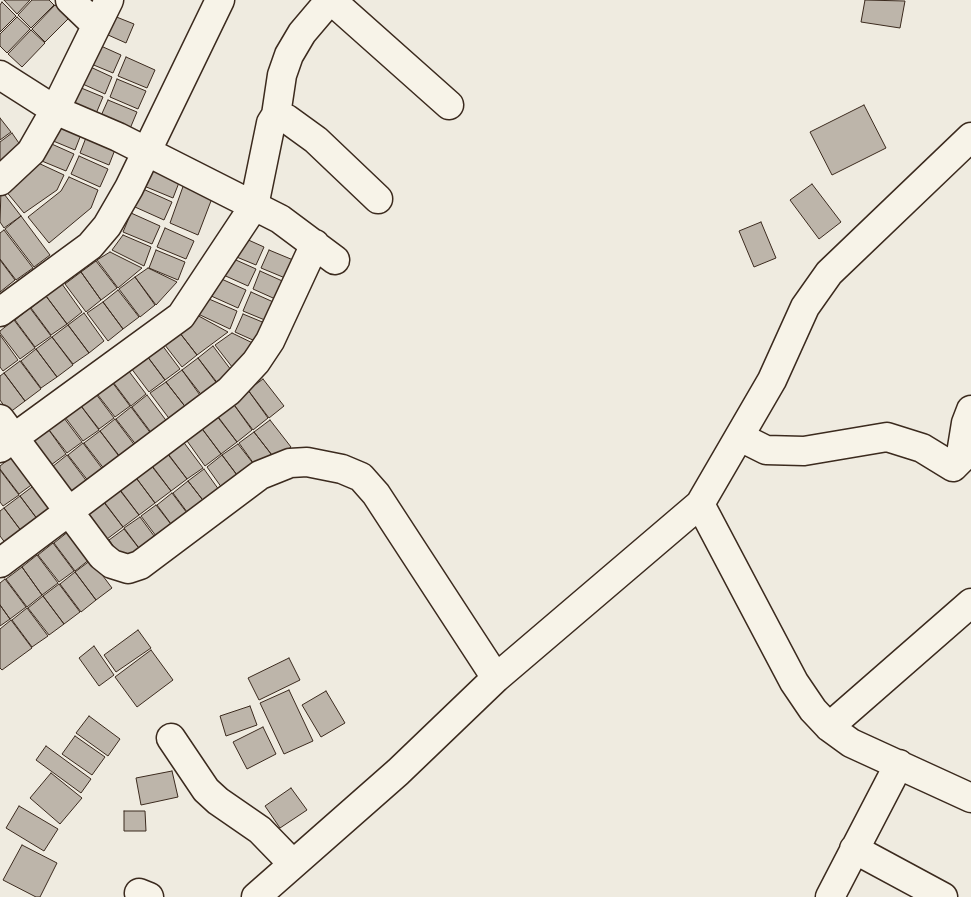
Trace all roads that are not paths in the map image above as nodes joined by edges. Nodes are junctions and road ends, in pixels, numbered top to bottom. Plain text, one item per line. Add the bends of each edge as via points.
1 (70, 0) edge
2 (109, 0) edge
3 (220, 0) edge
4 (330, 0) edge
5 (96, 25) junction
6 (0, 75) edge
7 (448, 105) dead end
8 (55, 110) junction
9 (276, 115) junction
10 (971, 138) edge
11 (145, 152) junction
12 (0, 181) edge
13 (378, 199) dead end
14 (254, 206) junction
15 (0, 312) edge
16 (971, 410) edge
17 (5, 435) edge
18 (740, 437) junction
19 (700, 504) junction
20 (68, 512) junction
21 (0, 563) edge
22 (971, 602) edge
23 (496, 678) junction
24 (829, 727) junction
25 (171, 738) dead end
26 (899, 764) junction
27 (971, 798) edge
28 (854, 850) junction
29 (293, 864) junction
30 (256, 897) edge
31 (830, 897) edge
32 (943, 897) edge

1 - 5 street
2 - 5 street
3 - 11 street
4 - 7 street
4 - 9 street via 288,55
5 - 8 street
6 - 8 street
8 - 11 street
8 - 12 street via 31,152
9 - 13 street via 316,140
9 - 14 street via 271,123
10 - 18 street via 829,273 805,307 772,380
11 - 14 street
11 - 15 street via 117,209 90,246
14 - 17 street via 181,316
14 - 20 street via 280,219 325,252 256,362 229,391
16 - 18 street via 960,460 953,467 922,448 887,437 804,451 766,450
17 - 20 street
18 - 19 street
19 - 23 street
19 - 24 street via 794,682
20 - 21 street
20 - 23 street via 102,556 112,564 128,569 140,565 260,475 290,463 321,464 342,469 361,477 376,494
22 - 24 street
23 - 29 street via 398,772
24 - 26 street via 851,743
25 - 29 street via 206,790 260,830
26 - 27 street
26 - 28 street
28 - 31 street
28 - 32 street
29 - 30 street

